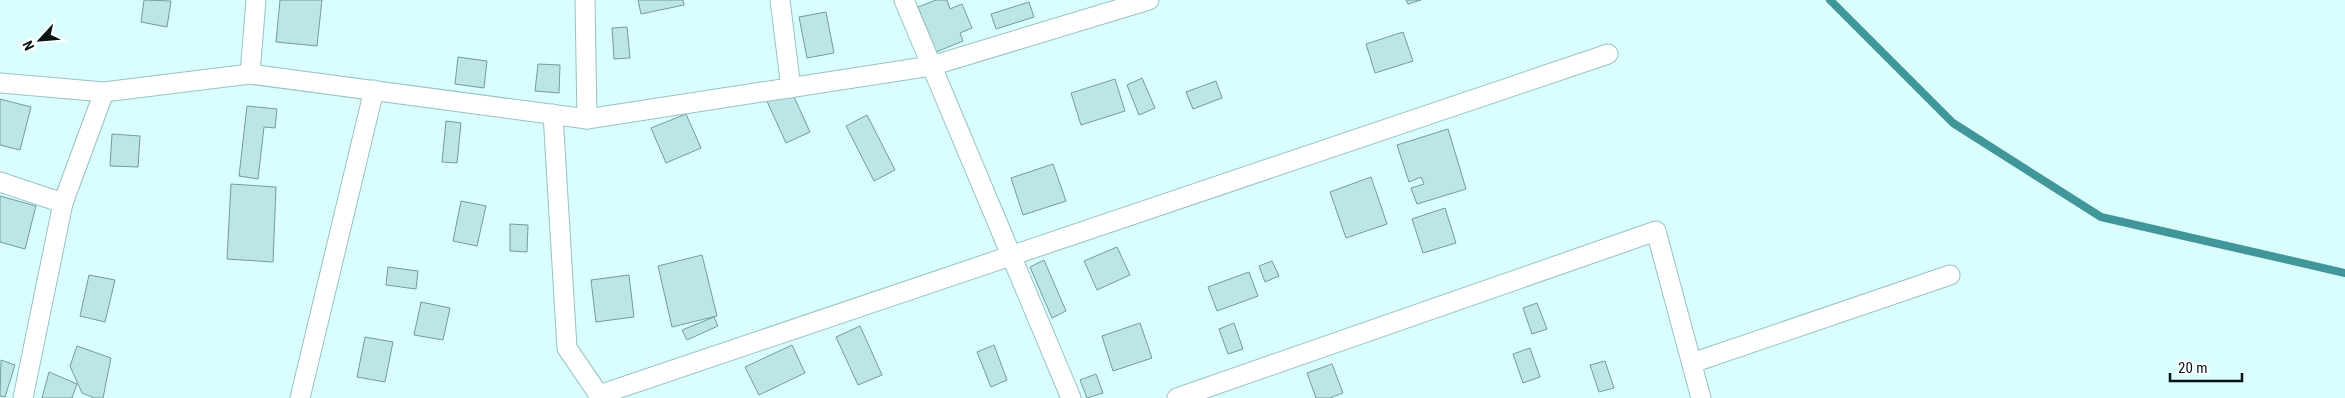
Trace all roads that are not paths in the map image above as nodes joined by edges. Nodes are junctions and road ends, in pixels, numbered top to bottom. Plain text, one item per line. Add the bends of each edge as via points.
1 (256, 0) edge
2 (585, 0) edge
3 (780, 0) edge
4 (904, 0) edge
5 (1149, 0) edge
6 (1608, 54) dead end
7 (931, 66) junction
8 (250, 74) junction
9 (0, 83) edge
10 (790, 88) junction
11 (374, 90) junction
12 (104, 92) junction
13 (553, 114) junction
14 (588, 119) junction
15 (0, 182) edge
16 (63, 203) junction
17 (1011, 255) junction
18 (1950, 275) dead end
19 (1692, 363) junction
20 (599, 396) edge
21 (23, 398) edge
22 (300, 398) edge
23 (1071, 398) edge
24 (1177, 398) edge
25 (1701, 398) edge

1 - 8 street
2 - 14 street
3 - 10 street
4 - 7 street
5 - 7 street
6 - 17 street
7 - 10 street
7 - 17 street
8 - 11 street
8 - 12 street
9 - 12 street
10 - 14 street
11 - 13 street
11 - 22 street
12 - 16 street
13 - 14 street
13 - 20 street via 567,348
15 - 16 street
16 - 21 street
17 - 20 street
17 - 23 street
18 - 19 street
19 - 24 street via 1656,231
19 - 25 street

